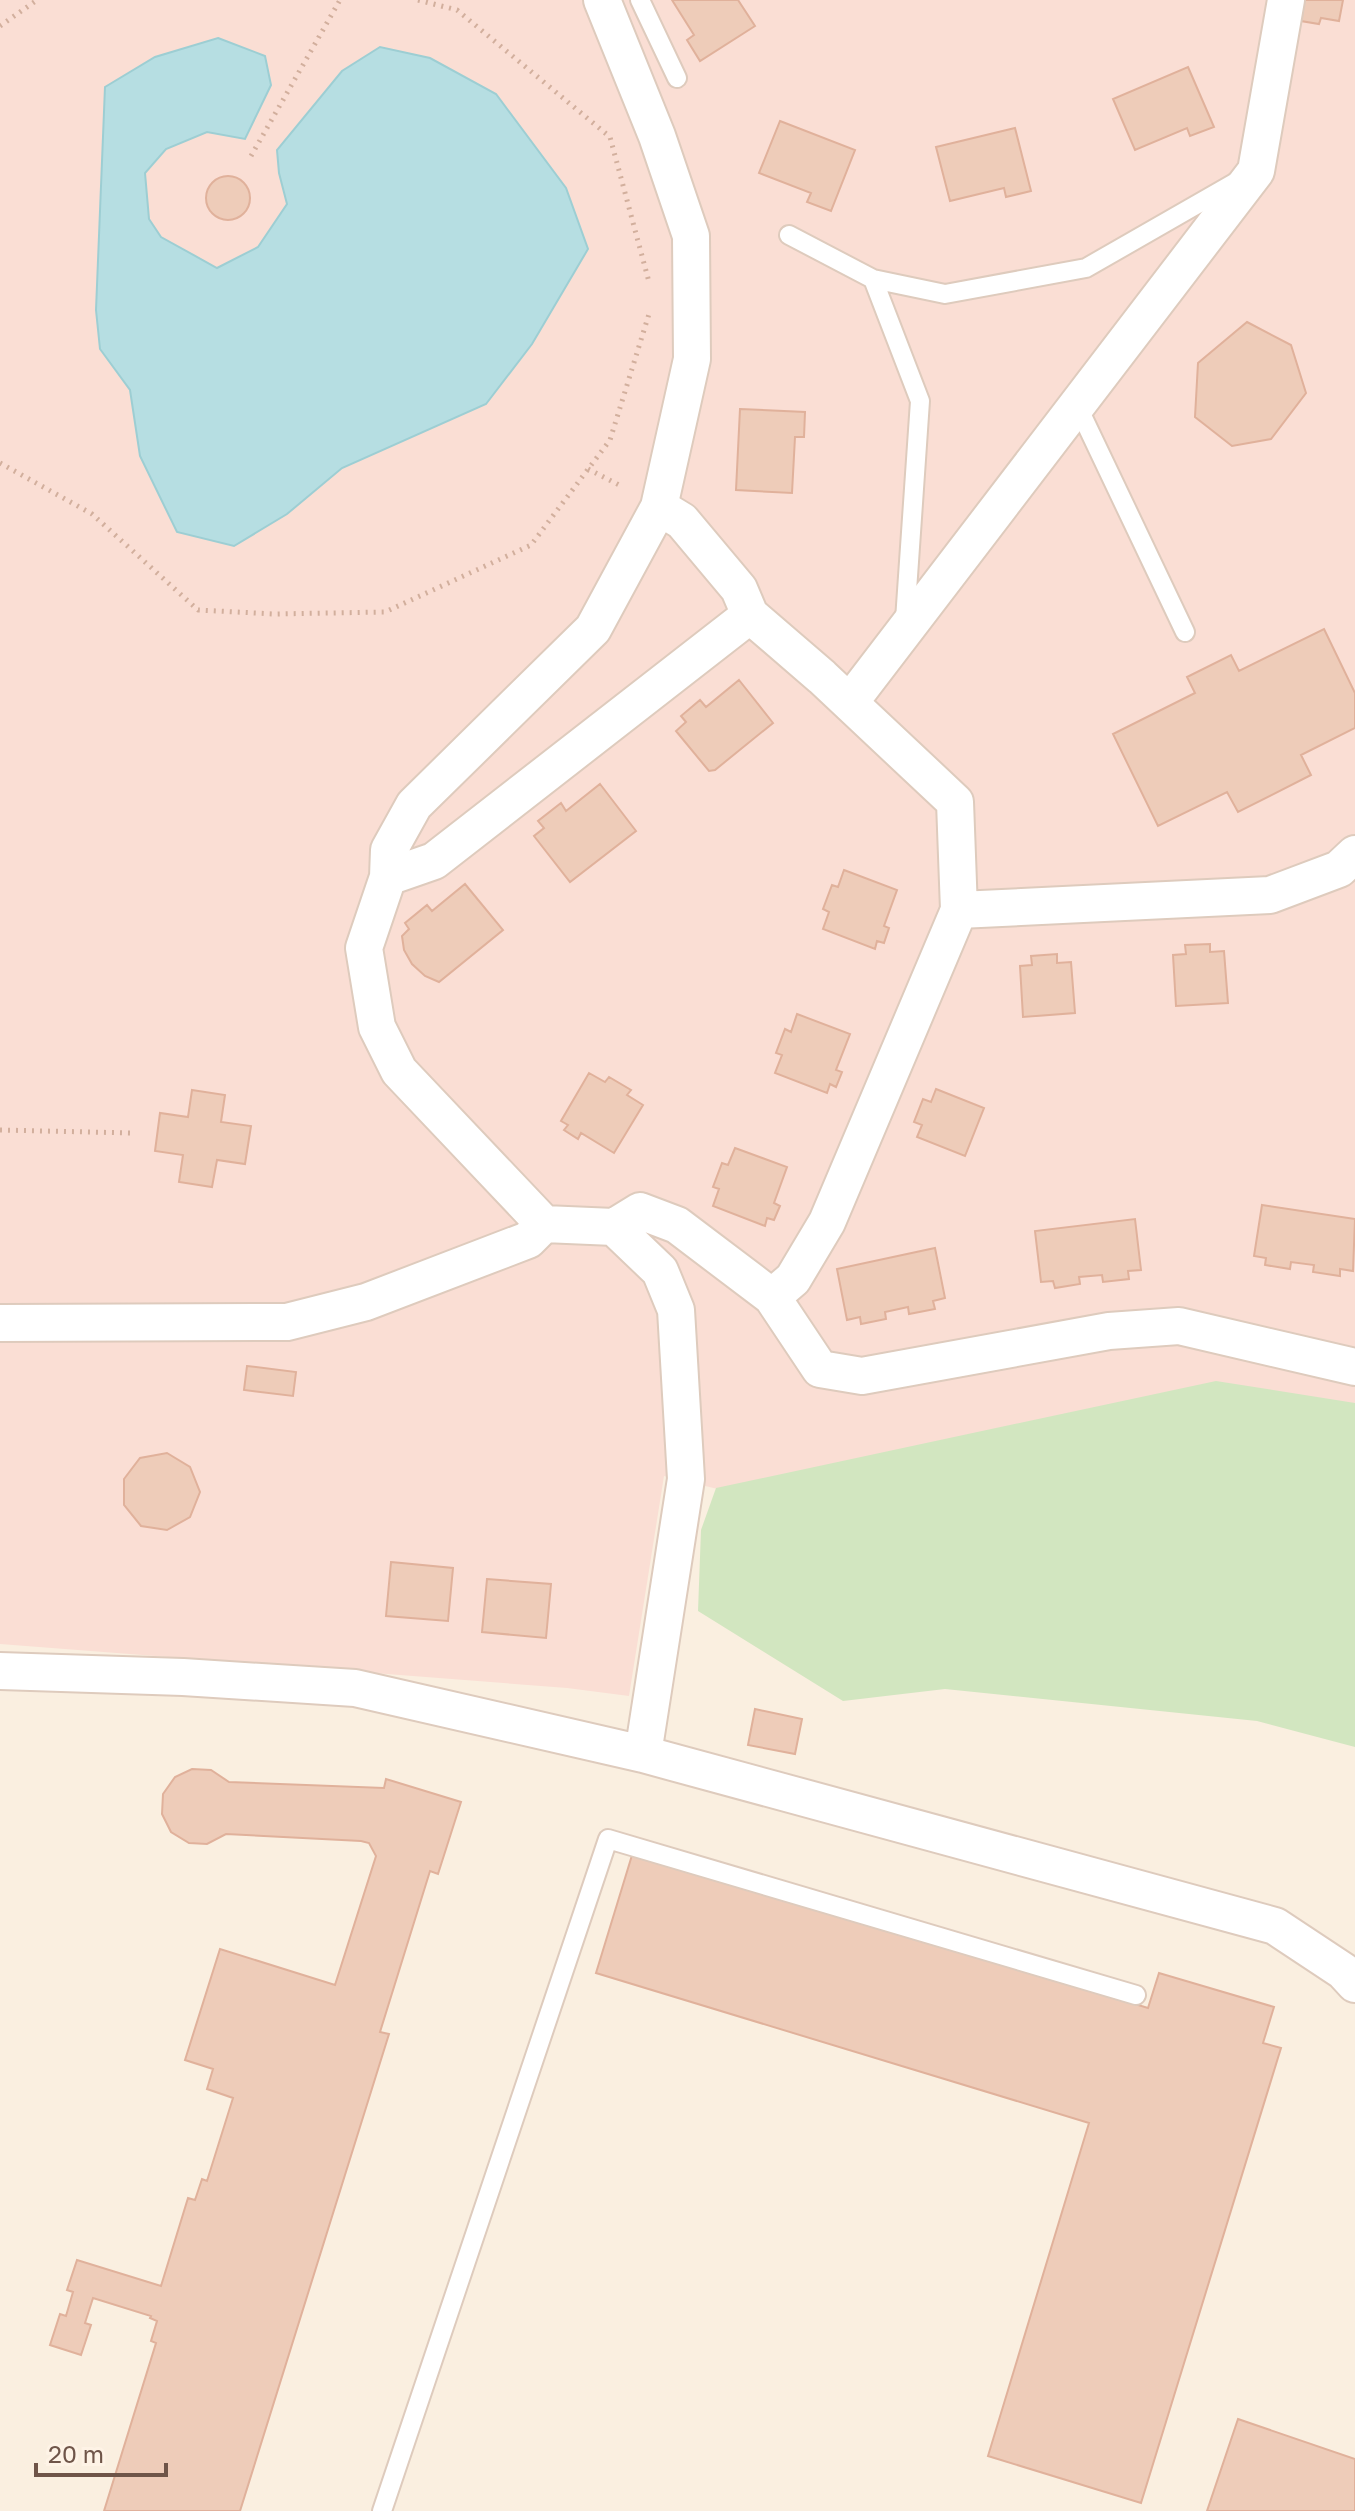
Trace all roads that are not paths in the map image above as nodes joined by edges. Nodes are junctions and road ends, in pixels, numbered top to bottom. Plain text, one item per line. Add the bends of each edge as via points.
1 (602, 0) edge
2 (640, 0) edge
3 (1286, 0) edge
4 (677, 78) dead end
5 (1256, 171) junction
6 (789, 235) dead end
7 (873, 279) junction
8 (1077, 405) junction
9 (659, 507) junction
10 (750, 615) junction
11 (904, 631) junction
12 (1185, 632) dead end
13 (850, 702) junction
14 (1355, 854) edge
15 (388, 877) junction
16 (959, 910) junction
17 (544, 1224) junction
18 (614, 1227) junction
19 (772, 1297) junction
20 (0, 1323) edge
21 (1355, 1367) edge
22 (0, 1671) edge
23 (643, 1754) junction
24 (1355, 1984) edge
25 (1136, 1995) dead end
26 (382, 2511) edge

1 - 9 street via 691,236 692,359
2 - 4 lane
3 - 5 street
5 - 7 lane via 1086,268 945,294
5 - 8 street
6 - 7 lane
7 - 11 lane via 920,401
8 - 11 street
8 - 12 lane
9 - 10 street via 682,521 739,589
9 - 15 street via 593,629 414,805 389,850
10 - 13 street
10 - 15 street via 434,861
11 - 13 street
13 - 16 street via 955,802
14 - 16 street via 1339,869 1270,895
15 - 17 street via 364,948 377,1027 399,1071
16 - 19 street via 827,1222 793,1279
17 - 18 street
17 - 20 street via 528,1240 499,1252 366,1302 287,1322
18 - 19 street via 640,1211 677,1225
18 - 23 street via 660,1271 676,1310 686,1479
19 - 21 street via 820,1369 862,1376 1109,1331 1179,1326
22 - 23 street via 355,1688
23 - 24 street via 1275,1926
25 - 26 lane via 608,1839

